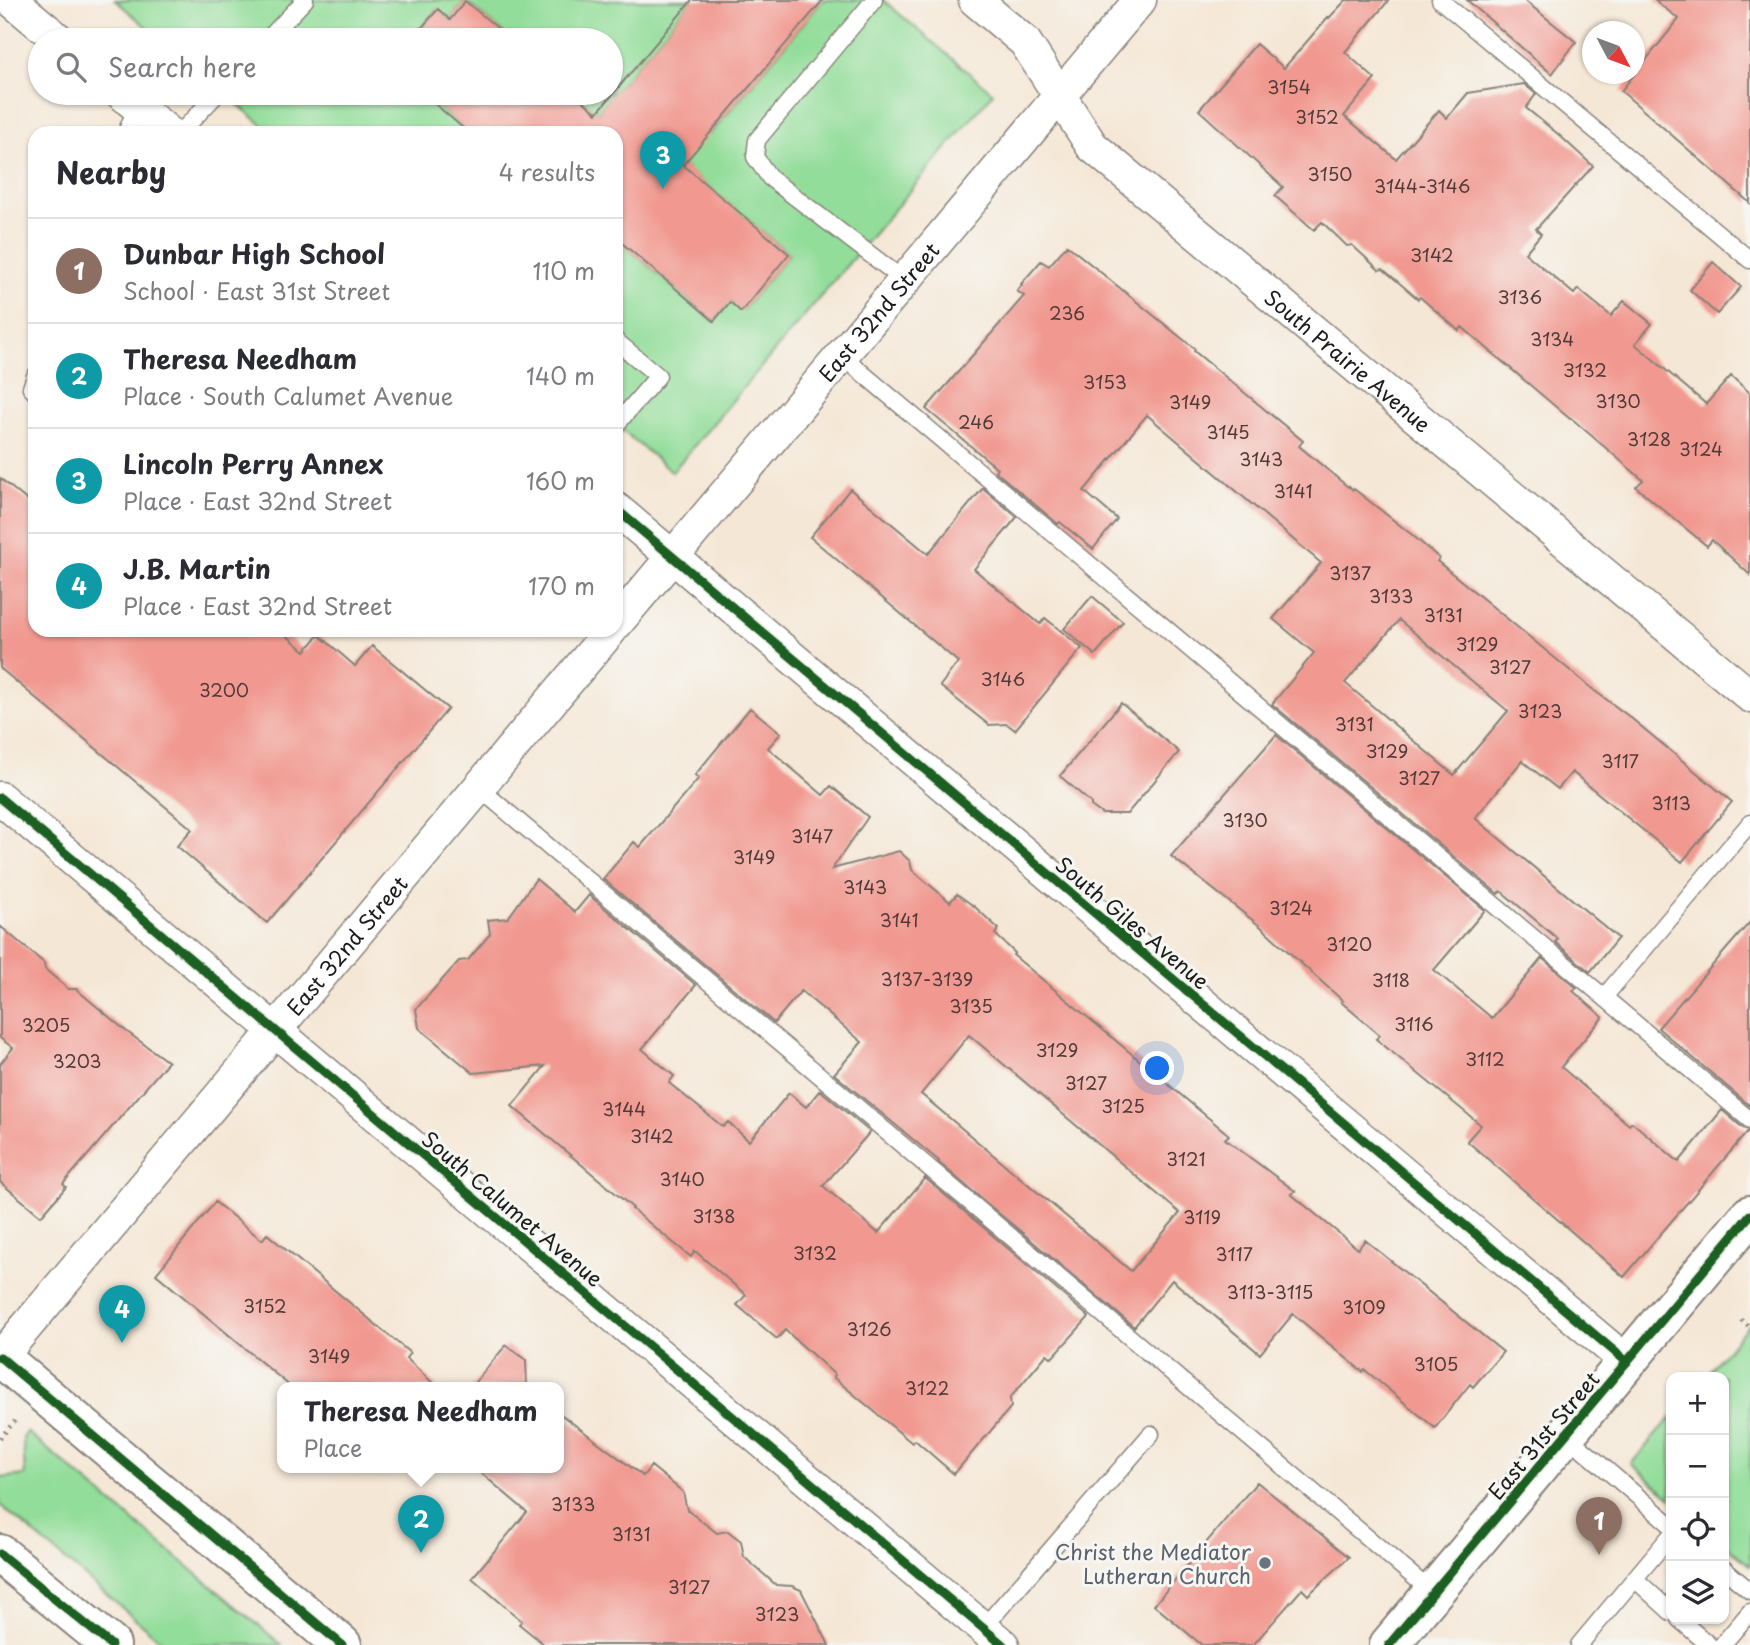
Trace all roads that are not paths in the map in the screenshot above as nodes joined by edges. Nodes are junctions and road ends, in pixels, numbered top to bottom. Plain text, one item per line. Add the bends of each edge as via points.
1 (11, 0) edge
2 (305, 0) edge
3 (874, 0) edge
4 (975, 0) edge
5 (1140, 0) edge
6 (1440, 0) edge
7 (45, 28) edge
8 (278, 28) edge
9 (1060, 97) junction
10 (207, 105) edge
11 (128, 111) edge
12 (156, 126) edge
13 (187, 126) edge
14 (1750, 260) edge
15 (905, 281) junction
16 (623, 347) edge
17 (842, 356) junction
18 (623, 417) edge
19 (623, 515) edge
20 (673, 557) junction
21 (623, 617) edge
22 (605, 637) edge
23 (1750, 696) edge
24 (479, 788) junction
25 (0, 799) edge
26 (1750, 823) edge
27 (1604, 997) junction
28 (275, 1031) junction
29 (1750, 1120) edge
30 (1750, 1216) edge
31 (0, 1358) edge
32 (1627, 1362) junction
33 (1151, 1434) dead end
34 (1566, 1435) junction
35 (1666, 1521) edge
36 (1666, 1541) edge
37 (0, 1553) edge
38 (1729, 1573) edge
39 (1634, 1579) junction
40 (1750, 1591) edge
41 (1433, 1593) junction
42 (1666, 1608) edge
43 (1750, 1612) edge
44 (1685, 1624) edge
45 (993, 1637) edge
46 (111, 1645) edge
47 (342, 1645) edge
48 (1390, 1645) edge
49 (1578, 1645) edge
50 (1709, 1645) edge
51 (1722, 1645) edge

1 - 7 street
2 - 8 lane
3 - 15 lane via 757,140 755,157 770,178
4 - 9 street, South Prairie Avenue via 1025,42
5 - 9 street, East 32nd Street
6 - 14 lane
9 - 15 street, East 32nd Street
9 - 23 street, South Prairie Avenue via 1092,146
10 - 13 lane
11 - 12 street
15 - 17 street, East 32nd Street
16 - 18 lane via 658,376
17 - 20 street, East 32nd Street
17 - 27 lane
19 - 20 street, South Giles Avenue
20 - 21 street, East 32nd Street
20 - 32 street, South Giles Avenue
22 - 24 street, East 32nd Street
24 - 28 street, East 32nd Street
24 - 41 lane
25 - 28 street, South Calumet Avenue
26 - 27 lane
27 - 29 lane
28 - 31 street, East 32nd Street
28 - 45 street, South Calumet Avenue
30 - 32 main road, East 31st Street
31 - 47 main road
32 - 34 main road, East 31st Street
33 - 45 lane
34 - 35 lane
34 - 41 main road, East 31st Street
36 - 39 lane
37 - 46 main road
38 - 40 lane
39 - 42 lane
39 - 49 lane
41 - 48 main road, East 31st Street
43 - 51 lane
44 - 50 lane

